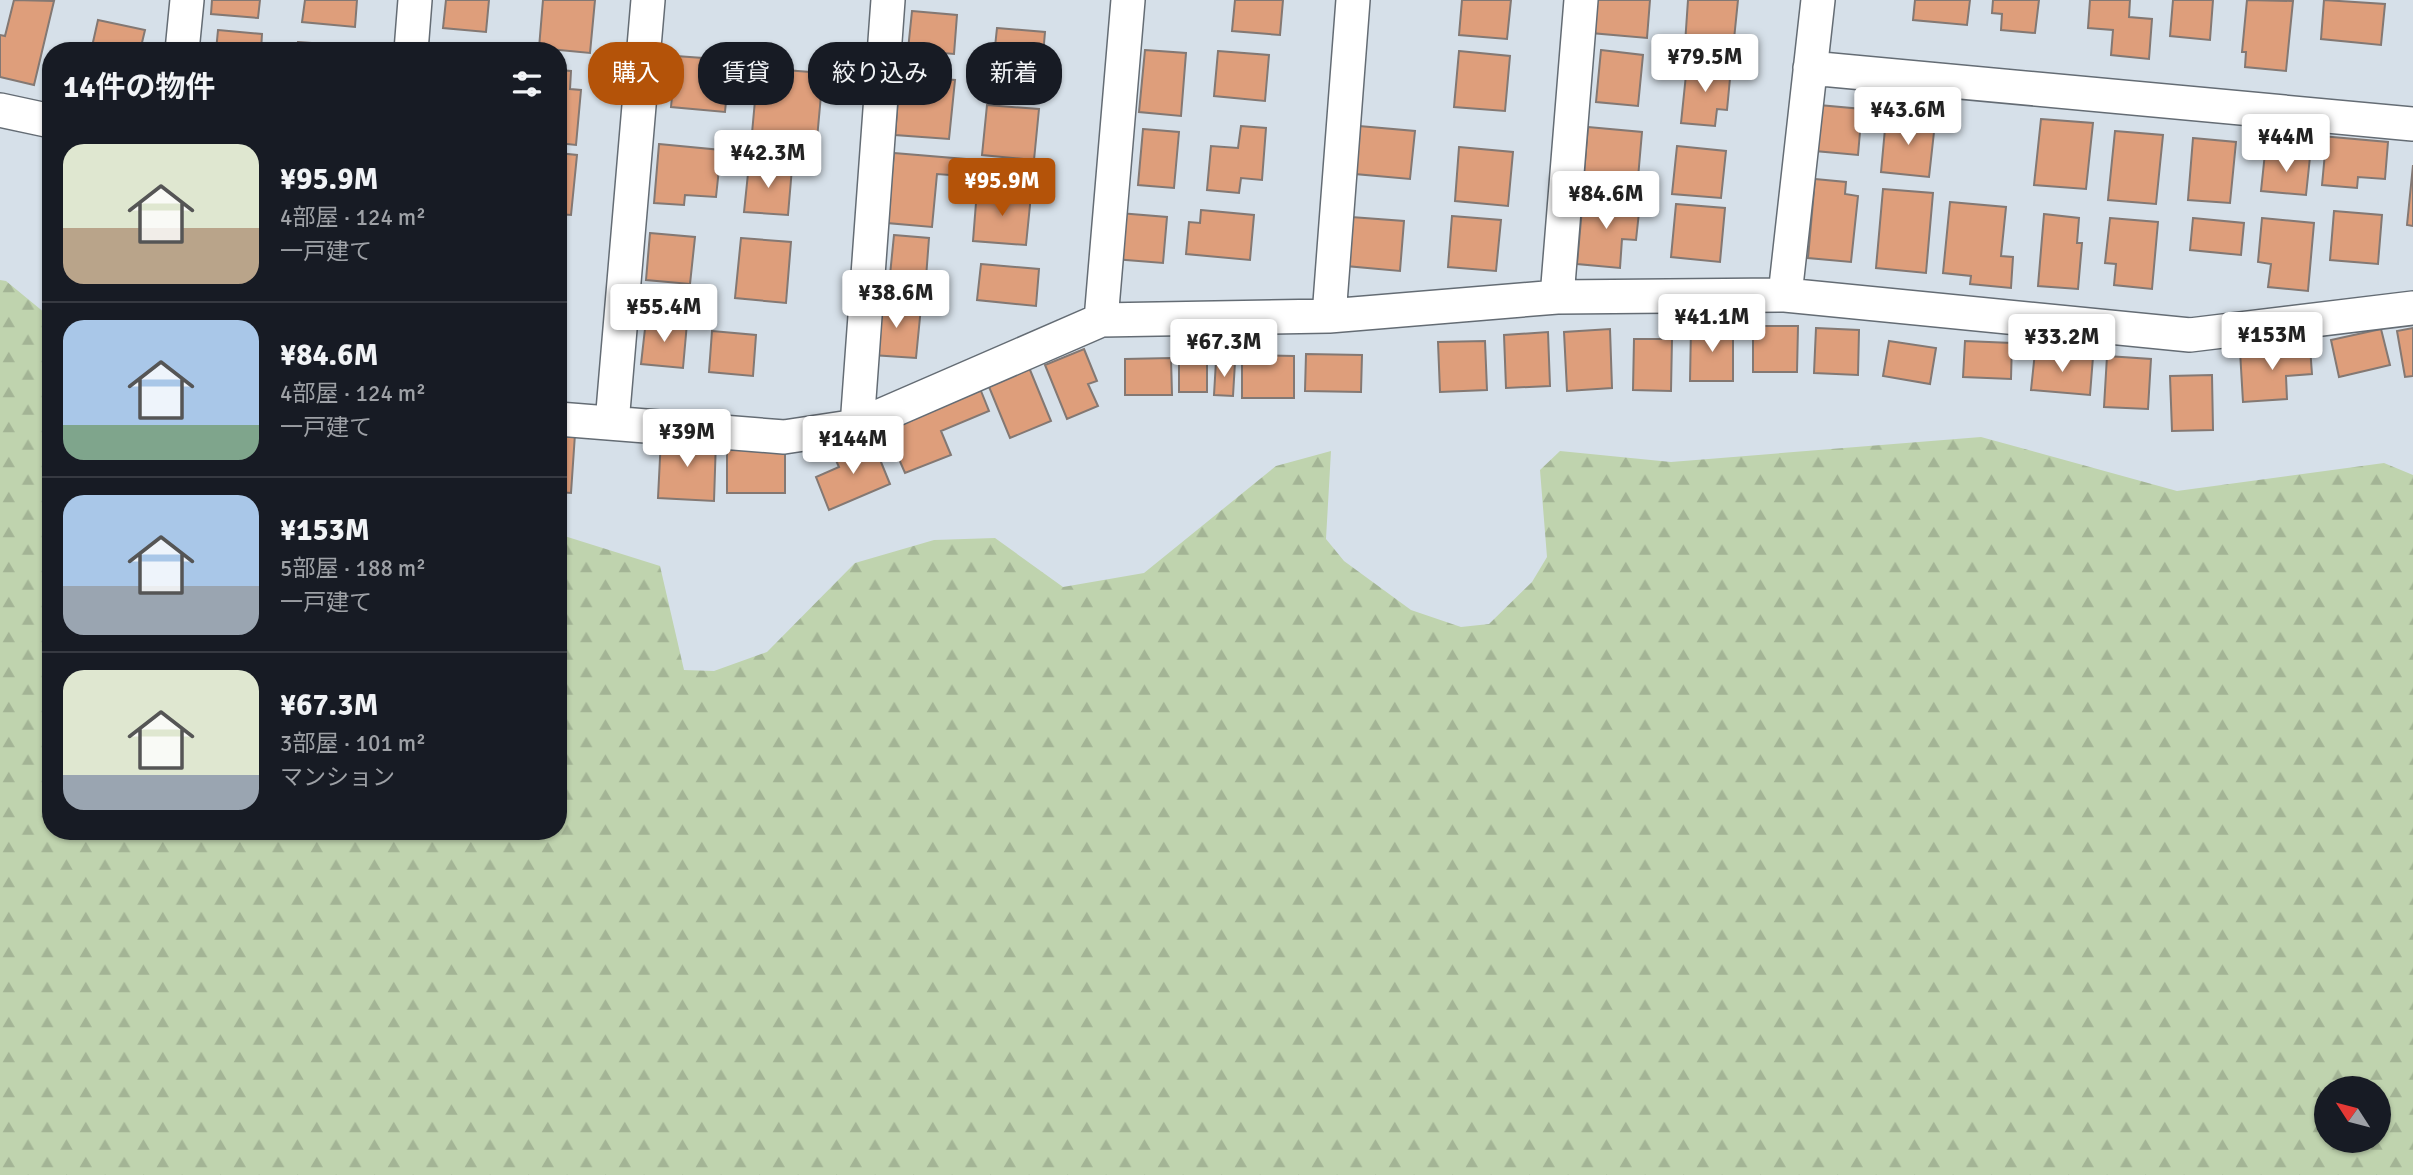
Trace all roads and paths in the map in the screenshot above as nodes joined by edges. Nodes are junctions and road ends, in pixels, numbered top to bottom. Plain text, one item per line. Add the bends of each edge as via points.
1 (187, 0) edge
2 (415, 0) edge
3 (648, 0) edge
4 (888, 0) edge
5 (1128, 0) edge
6 (1353, 0) edge
7 (1581, 0) edge
8 (1818, 0) edge
9 (183, 42) edge
10 (412, 42) edge
11 (1810, 68) junction
12 (0, 110) edge
13 (42, 119) edge
14 (2413, 124) edge
15 (1785, 295) junction
16 (1557, 297) junction
17 (2413, 309) edge
18 (1329, 316) junction
19 (1101, 320) junction
20 (567, 420) edge
21 (612, 423) junction
22 (857, 426) junction

1 - 9 street
2 - 10 street
3 - 21 street
4 - 22 street
5 - 19 street
6 - 18 street
7 - 16 street
8 - 11 street
11 - 14 street
11 - 15 street
12 - 13 street
15 - 16 street
15 - 17 street via 2190,335
16 - 18 street
18 - 19 street
19 - 22 street
20 - 21 street
21 - 22 street via 784,437

